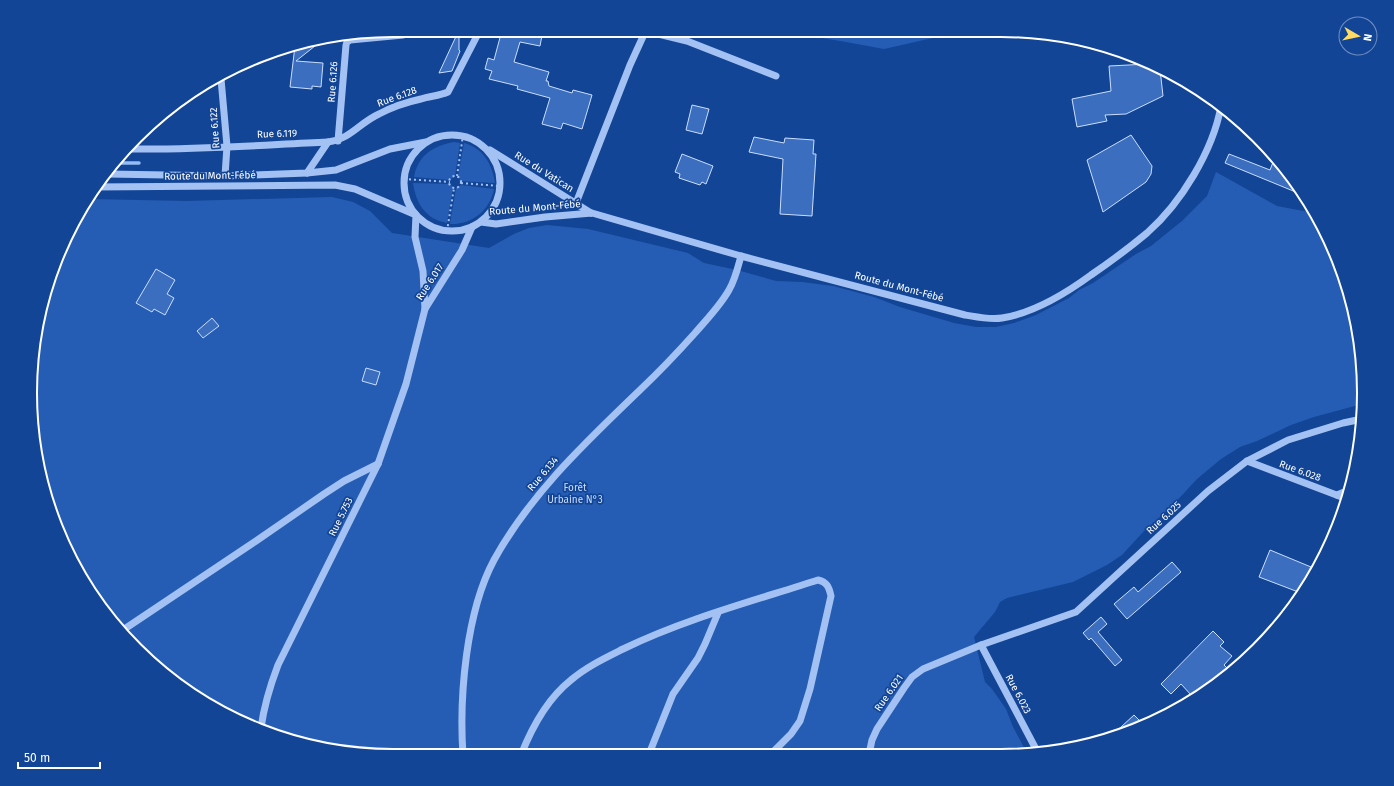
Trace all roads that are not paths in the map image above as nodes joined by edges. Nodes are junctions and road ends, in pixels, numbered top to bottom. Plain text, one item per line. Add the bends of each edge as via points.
1 (476, 37) edge
2 (643, 37) edge
3 (671, 37) edge
4 (372, 38) edge
5 (776, 76) dead end
6 (221, 82) edge
7 (1219, 112) edge
8 (338, 141) junction
9 (328, 142) junction
10 (426, 142) junction
11 (227, 146) junction
12 (485, 147) junction
13 (133, 149) edge
14 (307, 173) junction
15 (112, 174) edge
16 (225, 176) junction
17 (103, 187) edge
18 (576, 203) junction
19 (592, 213) junction
20 (416, 215) junction
21 (481, 222) junction
22 (472, 227) junction
23 (741, 256) junction
24 (425, 309) junction
25 (1356, 420) edge
26 (1246, 461) junction
27 (378, 464) junction
28 (1343, 493) edge
29 (1337, 495) junction
30 (1341, 497) edge
31 (718, 613) junction
32 (125, 628) edge
33 (984, 643) junction
34 (262, 724) edge
35 (1035, 747) edge
36 (462, 749) edge
37 (524, 749) edge
38 (651, 749) edge
39 (776, 749) edge
40 (870, 749) edge

1 - 8 street, Rue 6.128 via 448,92 378,114
2 - 18 street via 630,64
3 - 5 street
4 - 8 street, Rue 6.126 via 350,40 346,45
6 - 11 street, Rue 6.122
7 - 23 street, Route du Mont-Fébé via 1210,143 1199,166 1170,208 1148,232 1077,285 1014,316 990,319 965,315
8 - 9 street, Rue 6.128
9 - 11 street, Rue 6.119
9 - 14 street
10 - 12 street, Rue 6.017 via 438,136 463,135
10 - 14 street, Route du Mont-Fébé via 390,149 336,170
10 - 20 street, Rue 6.017 via 411,158 404,179 406,195
11 - 13 street, Rue 6.119 via 203,149
11 - 16 street, Rue 6.122
12 - 18 street, Rue du Vatican
12 - 21 street, Rue 6.017 via 497,165 500,186 494,206
14 - 16 street, Route du Mont-Fébé
15 - 16 street, Route du Mont-Fébé
17 - 20 street, Route du Mont-Fébé via 336,185 356,189
18 - 19 street, Rue du Vatican
19 - 21 street, Route du Mont-Fébé via 496,224
19 - 23 street, Route du Mont-Fébé
20 - 22 street, Rue 6.017 via 430,226 447,231 460,231
20 - 24 street, Rue 6.017 via 415,237 423,271
21 - 22 street, Rue 6.017
22 - 24 street, Rue 6.017 via 462,250
23 - 36 street, Rue 6.134 via 729,290 710,316 664,367 584,443 551,479 515,526 494,561 480,594 470,633 463,685
24 - 27 street, Rue 5.753 via 406,384
25 - 26 street, Rue 6.025 via 1288,440
26 - 29 street, Rue 6.028
26 - 33 street, Rue 6.025 via 1208,491 1076,612
27 - 32 street via 324,494
27 - 34 street, Rue 5.753 via 278,665
28 - 29 street
29 - 30 street, Rue 6.028
31 - 37 street via 641,641 596,662 571,679 555,695 537,720
31 - 38 street via 703,648 673,694
31 - 39 street via 818,580 829,587 831,596 810,689 800,721
33 - 35 street, Rue 6.023
33 - 40 street, Rue 6.021 via 923,670 912,678 877,729

